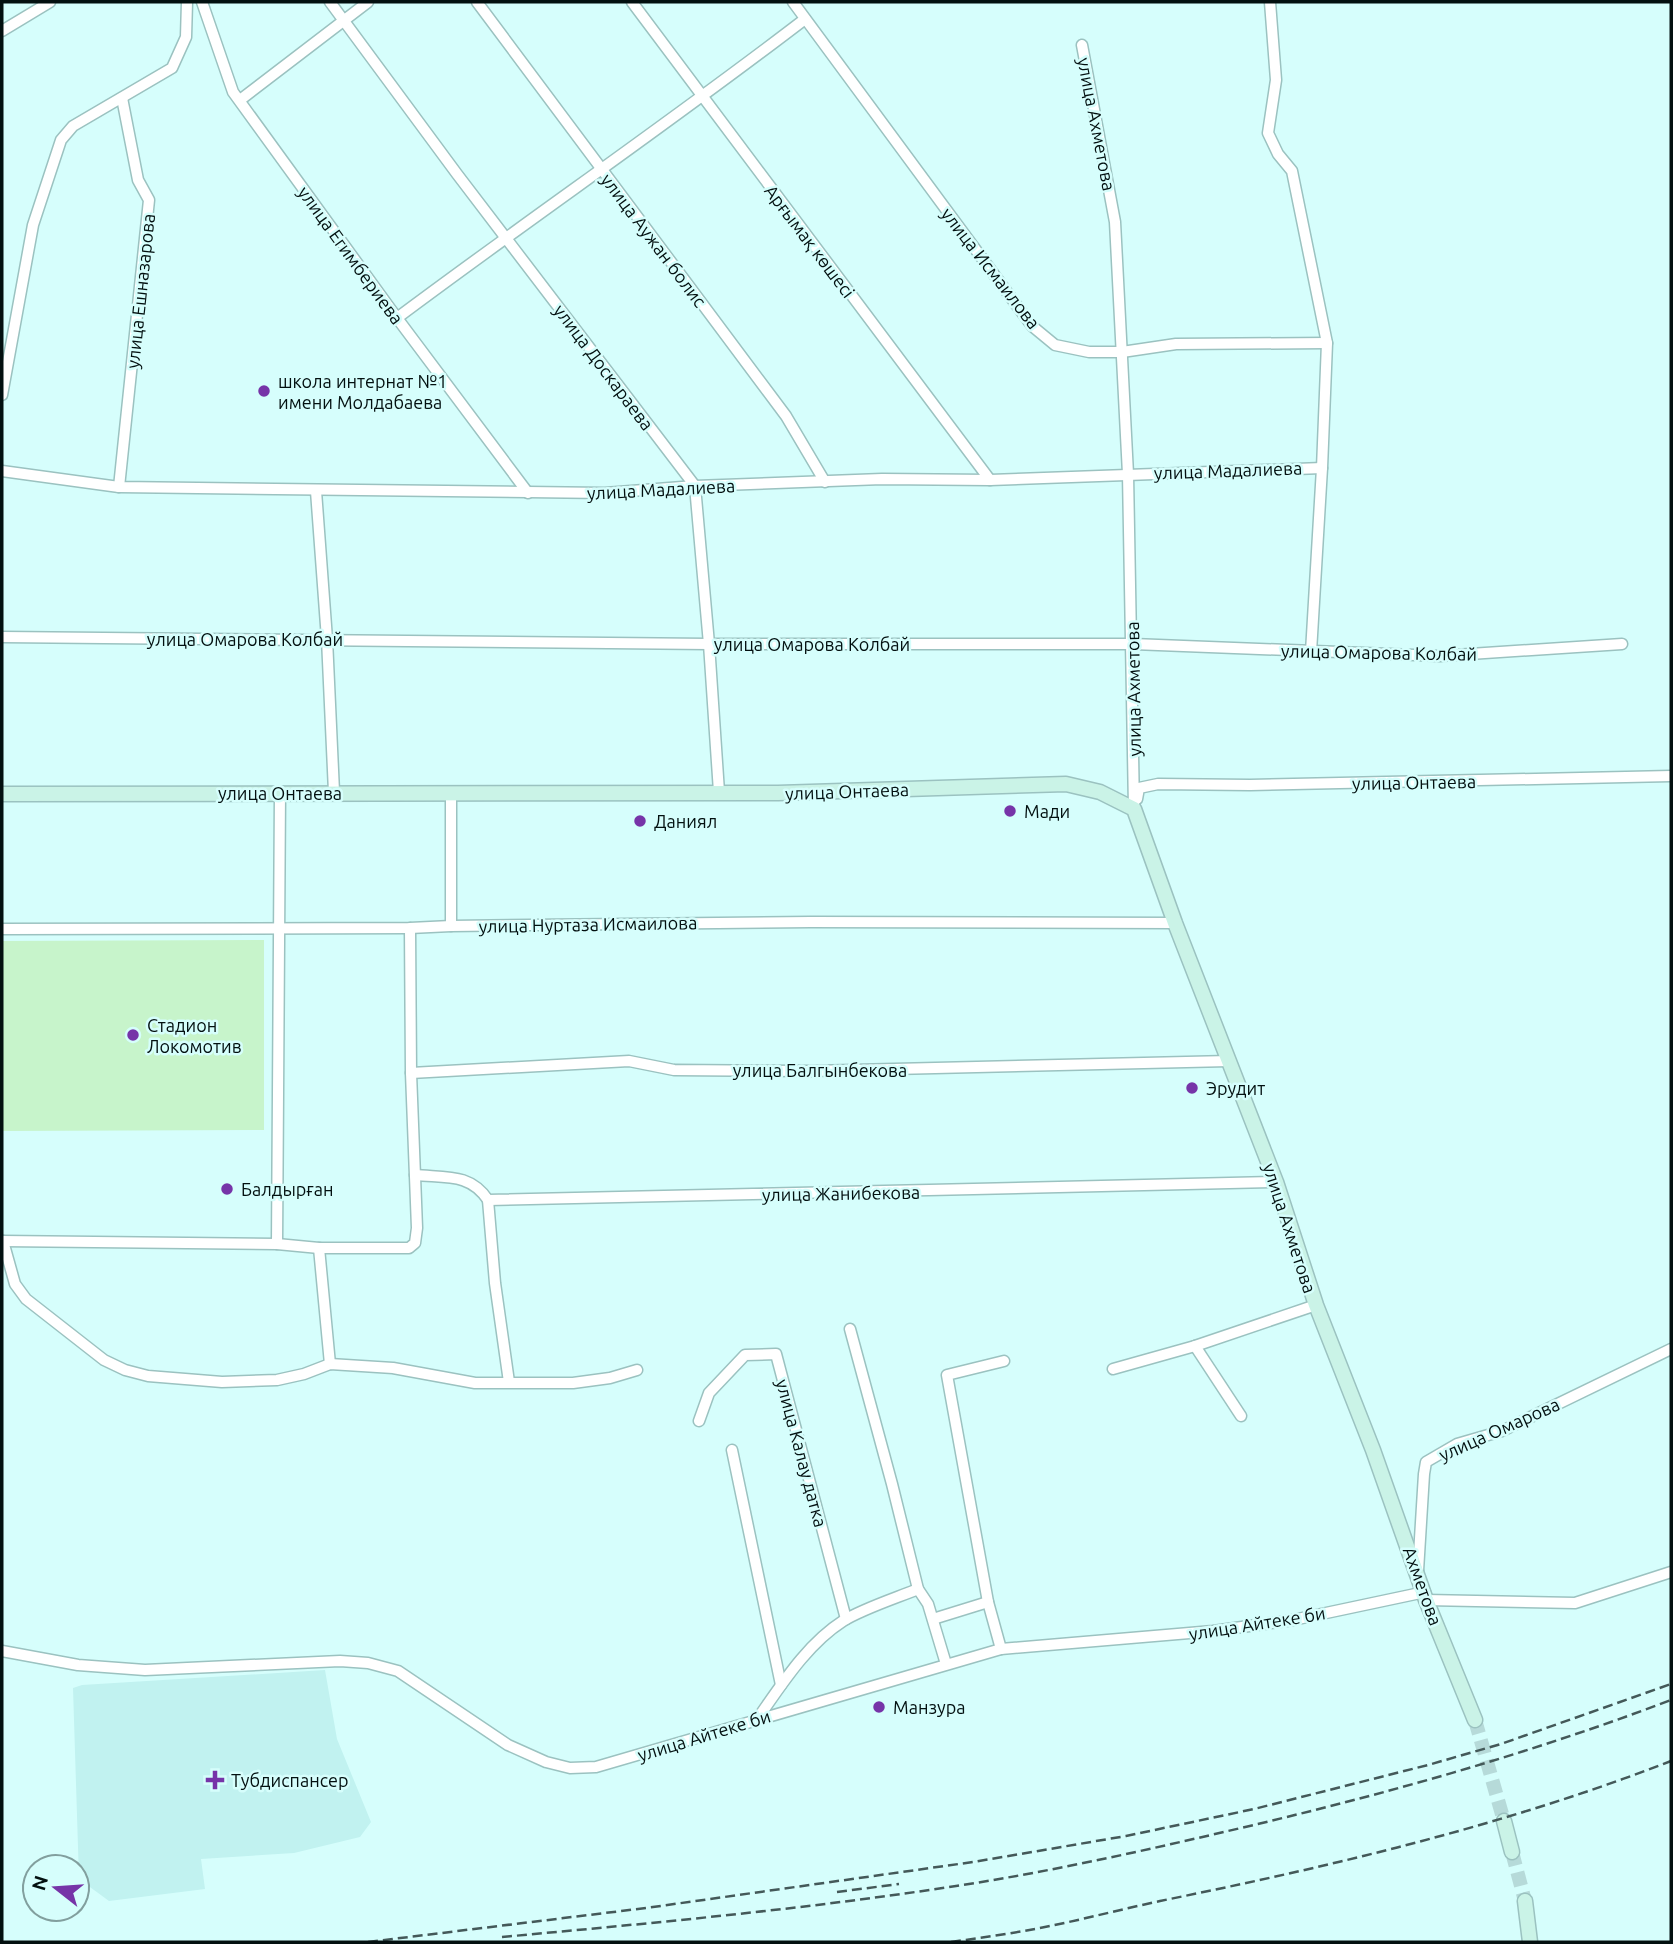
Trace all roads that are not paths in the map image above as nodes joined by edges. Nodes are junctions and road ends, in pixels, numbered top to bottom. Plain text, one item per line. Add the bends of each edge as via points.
1 (50, 2) edge
2 (187, 2) edge
3 (202, 2) edge
4 (330, 2) edge
5 (368, 2) edge
6 (477, 2) edge
7 (632, 2) edge
8 (793, 2) edge
9 (1270, 2) edge
10 (344, 19) junction
11 (805, 19) junction
12 (2, 31) edge
13 (1082, 45) dead end
14 (122, 98) junction
15 (703, 98) junction
16 (240, 100) junction
17 (602, 171) junction
18 (506, 237) junction
19 (397, 318) junction
20 (1326, 343) junction
21 (1122, 352) junction
22 (2, 395) edge
23 (1322, 468) junction
24 (2, 471) edge
25 (1128, 474) junction
26 (990, 480) junction
27 (825, 482) junction
28 (695, 486) junction
29 (119, 488) junction
30 (316, 491) junction
31 (528, 493) junction
32 (2, 637) edge
33 (327, 639) junction
34 (709, 644) junction
35 (1132, 644) junction
36 (1622, 644) dead end
37 (1311, 652) junction
38 (1671, 776) edge
39 (280, 792) junction
40 (334, 792) junction
41 (719, 792) junction
42 (451, 793) junction
43 (2, 794) edge
44 (1134, 809) junction
45 (1175, 923) junction
46 (451, 926) junction
47 (410, 928) junction
48 (2, 929) edge
49 (280, 929) junction
50 (1229, 1061) junction
51 (411, 1073) junction
52 (415, 1175) junction
53 (1276, 1182) junction
54 (488, 1200) junction
55 (3, 1241) edge
56 (277, 1244) junction
57 (319, 1248) junction
58 (1316, 1304) junction
59 (850, 1329) dead end
60 (1195, 1346) junction
61 (1671, 1349) edge
62 (1004, 1361) dead end
63 (330, 1364) junction
64 (1113, 1369) dead end
65 (637, 1370) dead end
66 (509, 1382) junction
67 (1241, 1416) dead end
68 (699, 1421) dead end
69 (732, 1450) dead end
70 (1373, 1450) joint
71 (1418, 1571) junction
72 (1671, 1572) edge
73 (918, 1589) junction
74 (1425, 1596) junction
75 (988, 1602) junction
76 (846, 1619) junction
77 (933, 1619) junction
78 (1001, 1649) junction
79 (2, 1651) edge
80 (946, 1664) junction
81 (781, 1685) junction
82 (758, 1718) junction
83 (1475, 1720) tunnel mouth
84 (1504, 1821) tunnel mouth
85 (1512, 1852) tunnel mouth
86 (1525, 1902) tunnel mouth
87 (1530, 1942) edge

1 - 12 street
2 - 14 street via 187,37 172,68
3 - 16 street, улица Егимбериева via 233,92
4 - 10 street, улица Доскараева
5 - 10 street
6 - 17 street, улица Аужан болис
7 - 15 street, Арғымақ көшесі
8 - 11 street, улица Исмаилова
9 - 20 street via 1276,80 1268,133 1292,171
10 - 16 street
10 - 18 street, улица Доскараева
11 - 15 street
11 - 21 street, улица Исмаилова via 1032,326 1055,345
13 - 21 street, улица Ахметова via 1115,222
14 - 22 street via 73,126 61,140 33,225
14 - 29 street, улица Ешназарова via 138,180 149,200
15 - 17 street
15 - 26 street, Арғымақ көшесі
16 - 19 street, улица Егимбериева
17 - 18 street
17 - 27 street, улица Аужан болис via 786,416
18 - 19 street
18 - 28 street, улица Доскараева
19 - 31 street, улица Егимбериева
20 - 21 street, улица Исмаилова via 1176,344
20 - 23 street
21 - 25 street, улица Ахметова
23 - 25 street, улица Мадалиева
23 - 37 street
24 - 29 street, улица Мадалиева
25 - 26 street, улица Мадалиева
25 - 35 street, улица Ахметова
26 - 27 street, улица Мадалиева
27 - 28 street, улица Мадалиева
28 - 31 street, улица Мадалиева via 605,494
28 - 34 street
29 - 30 street, улица Мадалиева
30 - 31 street, улица Мадалиева
30 - 33 street
32 - 33 street, улица Омарова Колбай
33 - 34 street, улица Омарова Колбай
33 - 40 street
34 - 35 street, улица Омарова Колбай
34 - 41 street
35 - 37 street, улица Омарова Колбай
35 - 44 street, улица Ахметова
36 - 37 street, улица Омарова Колбай via 1440,656
38 - 44 street, улица Онтаева via 1158,784 1139,788
39 - 40 main road, улица Онтаева
39 - 43 main road, улица Онтаева
39 - 49 street
40 - 42 main road, улица Онтаева
41 - 42 main road, улица Онтаева
41 - 44 main road, улица Онтаева via 1066,785 1100,792
42 - 46 street
44 - 45 main road, улица Ахметова
45 - 46 street, улица Нуртаза Исмаилова
45 - 50 main road, улица Ахметова
46 - 47 street, улица Нуртаза Исмаилова
47 - 49 street, улица Нуртаза Исмаилова
47 - 51 street
48 - 49 street, улица Нуртаза Исмаилова
49 - 56 street
50 - 51 street, улица Балгынбекова via 811,1071 674,1070 629,1061
50 - 53 main road, улица Ахметова
51 - 52 street
52 - 54 street via 468,1180 480,1187
52 - 57 street via 415,1244 409,1248
53 - 54 street, улица Жанибекова
53 - 58 main road, улица Ахметова
54 - 66 street
55 - 56 street
55 - 63 street via 15,1284 26,1299 104,1360 125,1370 161,1378 222,1382 277,1380
56 - 57 street
57 - 63 street
58 - 60 street, улица Ахметова
58 - 70 main road, улица Ахметова
59 - 73 street
60 - 64 street, улица Ахметова
60 - 67 street
61 - 71 street, улица Омарова via 1502,1431 1457,1444 1426,1462
62 - 75 street via 947,1375
63 - 66 street via 393,1368 475,1383
65 - 66 street via 573,1383
68 - 76 street, улица Калау датка via 709,1394 745,1355 776,1354
69 - 81 street
70 - 71 main road, Ахметова
71 - 74 main road, Ахметова
72 - 74 street, улица Айтеке би via 1576,1603
73 - 76 street
73 - 77 street
74 - 78 street, улица Айтеке би via 1213,1631
74 - 83 main road, Ахметова
75 - 77 street
75 - 78 street
76 - 81 street via 827,1632
77 - 80 street
78 - 80 street, улица Айтеке би
79 - 82 street, улица Айтеке би via 79,1665 145,1670 368,1663 398,1671 508,1745 570,1768 596,1767
80 - 82 street, улица Айтеке би
81 - 82 street
84 - 85 main road
86 - 87 main road

